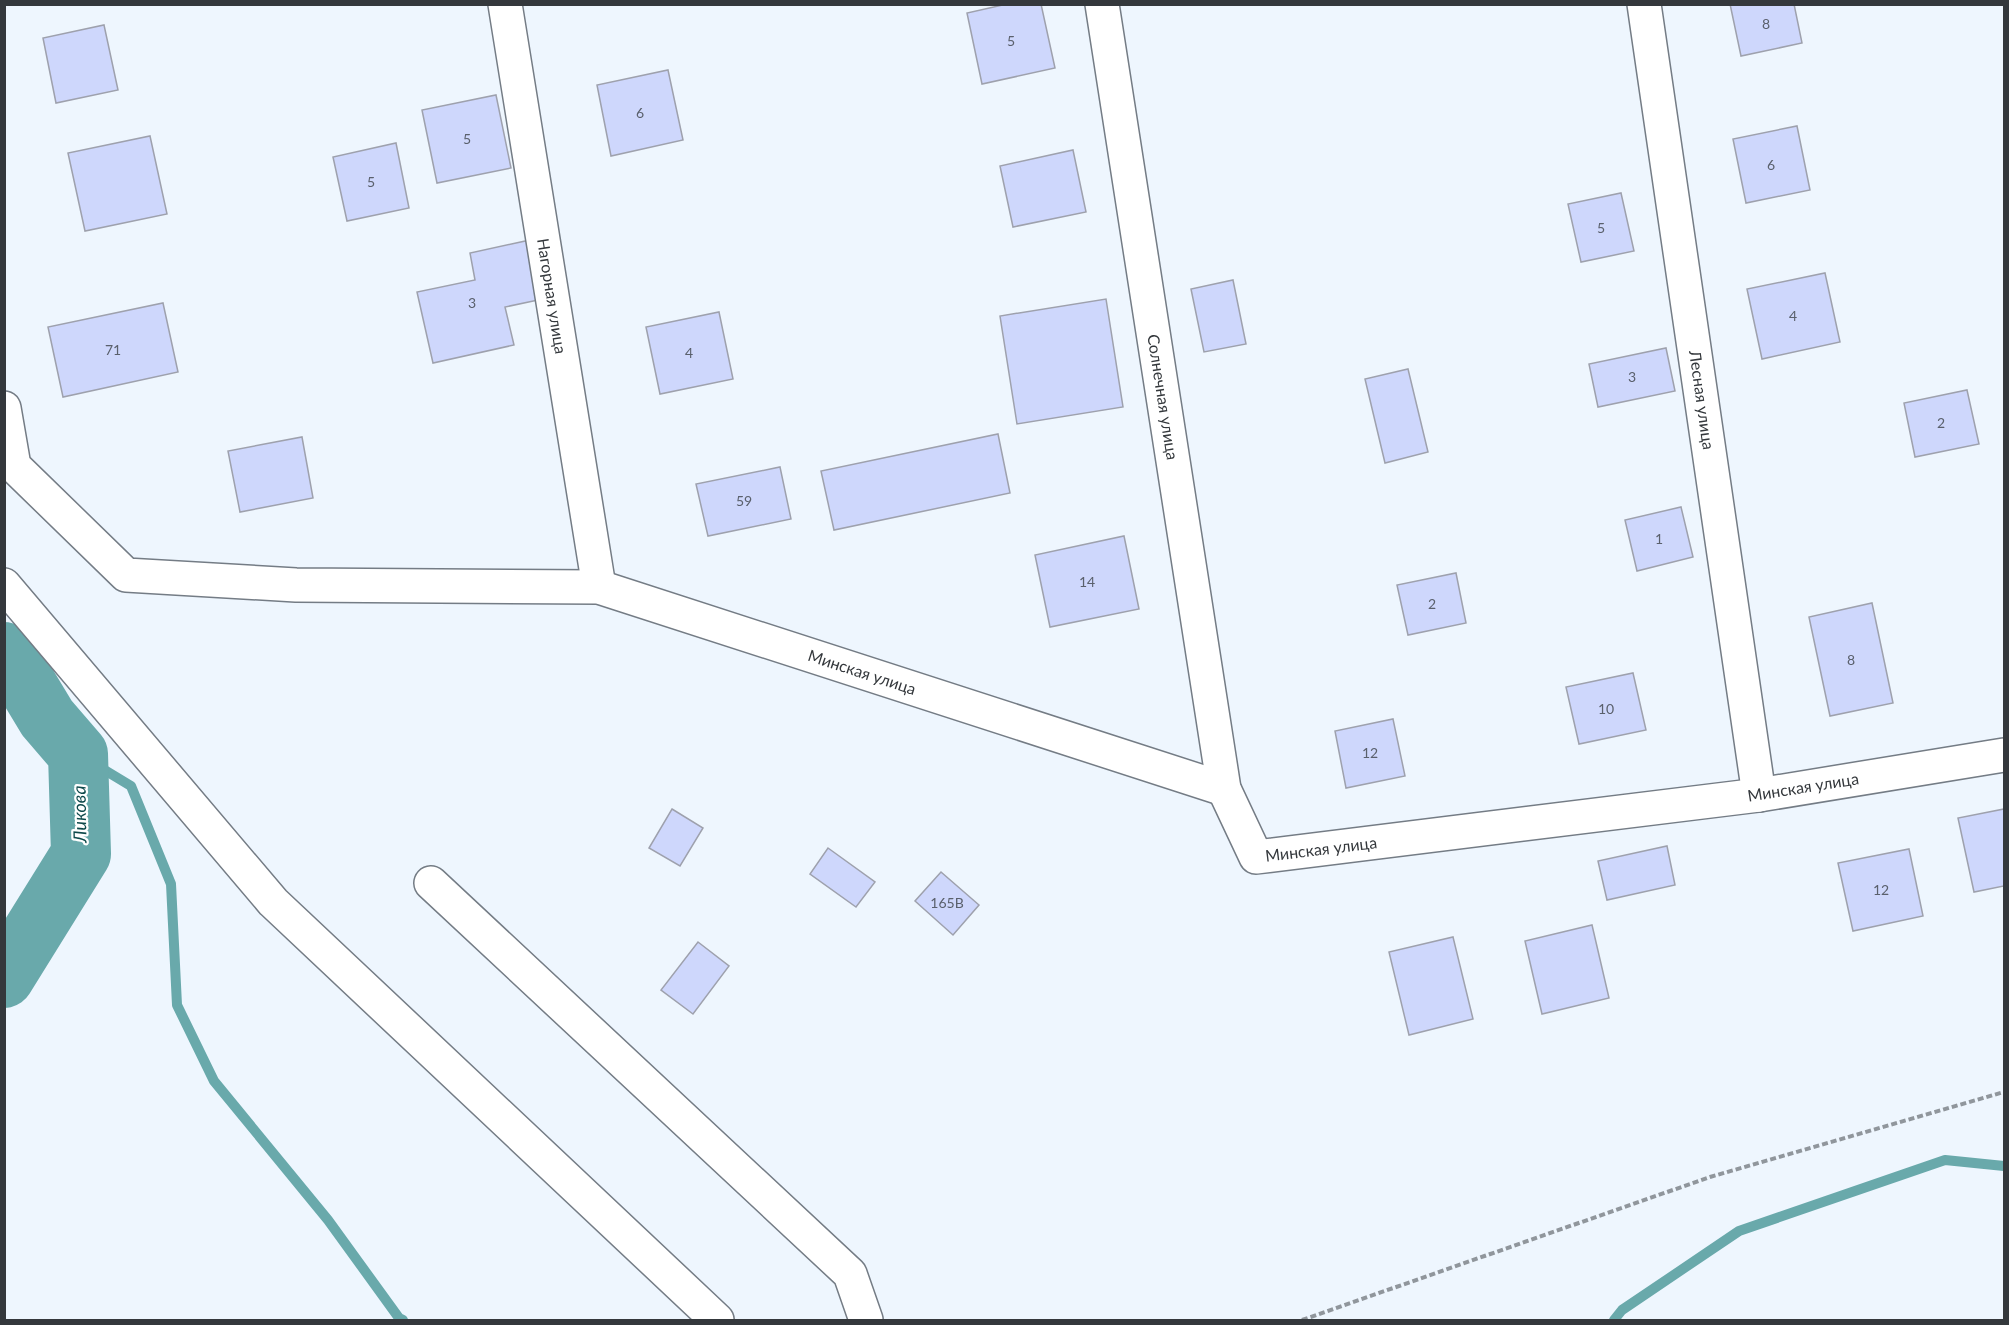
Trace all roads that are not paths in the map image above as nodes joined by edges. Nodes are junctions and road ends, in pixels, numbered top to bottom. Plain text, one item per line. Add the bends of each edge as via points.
1 (505, 4) edge
2 (1102, 4) edge
3 (1644, 4) edge
4 (4, 408) edge
5 (4, 585) edge
6 (599, 587) junction
7 (2004, 755) edge
8 (1224, 789) junction
9 (1760, 795) junction
10 (431, 883) dead end
11 (717, 1320) edge
12 (866, 1320) edge

1 - 6 street, Нагорная улица
2 - 8 street, Солнечная улица
3 - 9 street, Лесная улица
4 - 6 street, Минская улица via 14,466 126,575 296,585
5 - 11 street via 273,902
6 - 8 street, Минская улица
7 - 9 street, Минская улица
8 - 9 street, Минская улица via 1256,857
10 - 12 street via 850,1274

